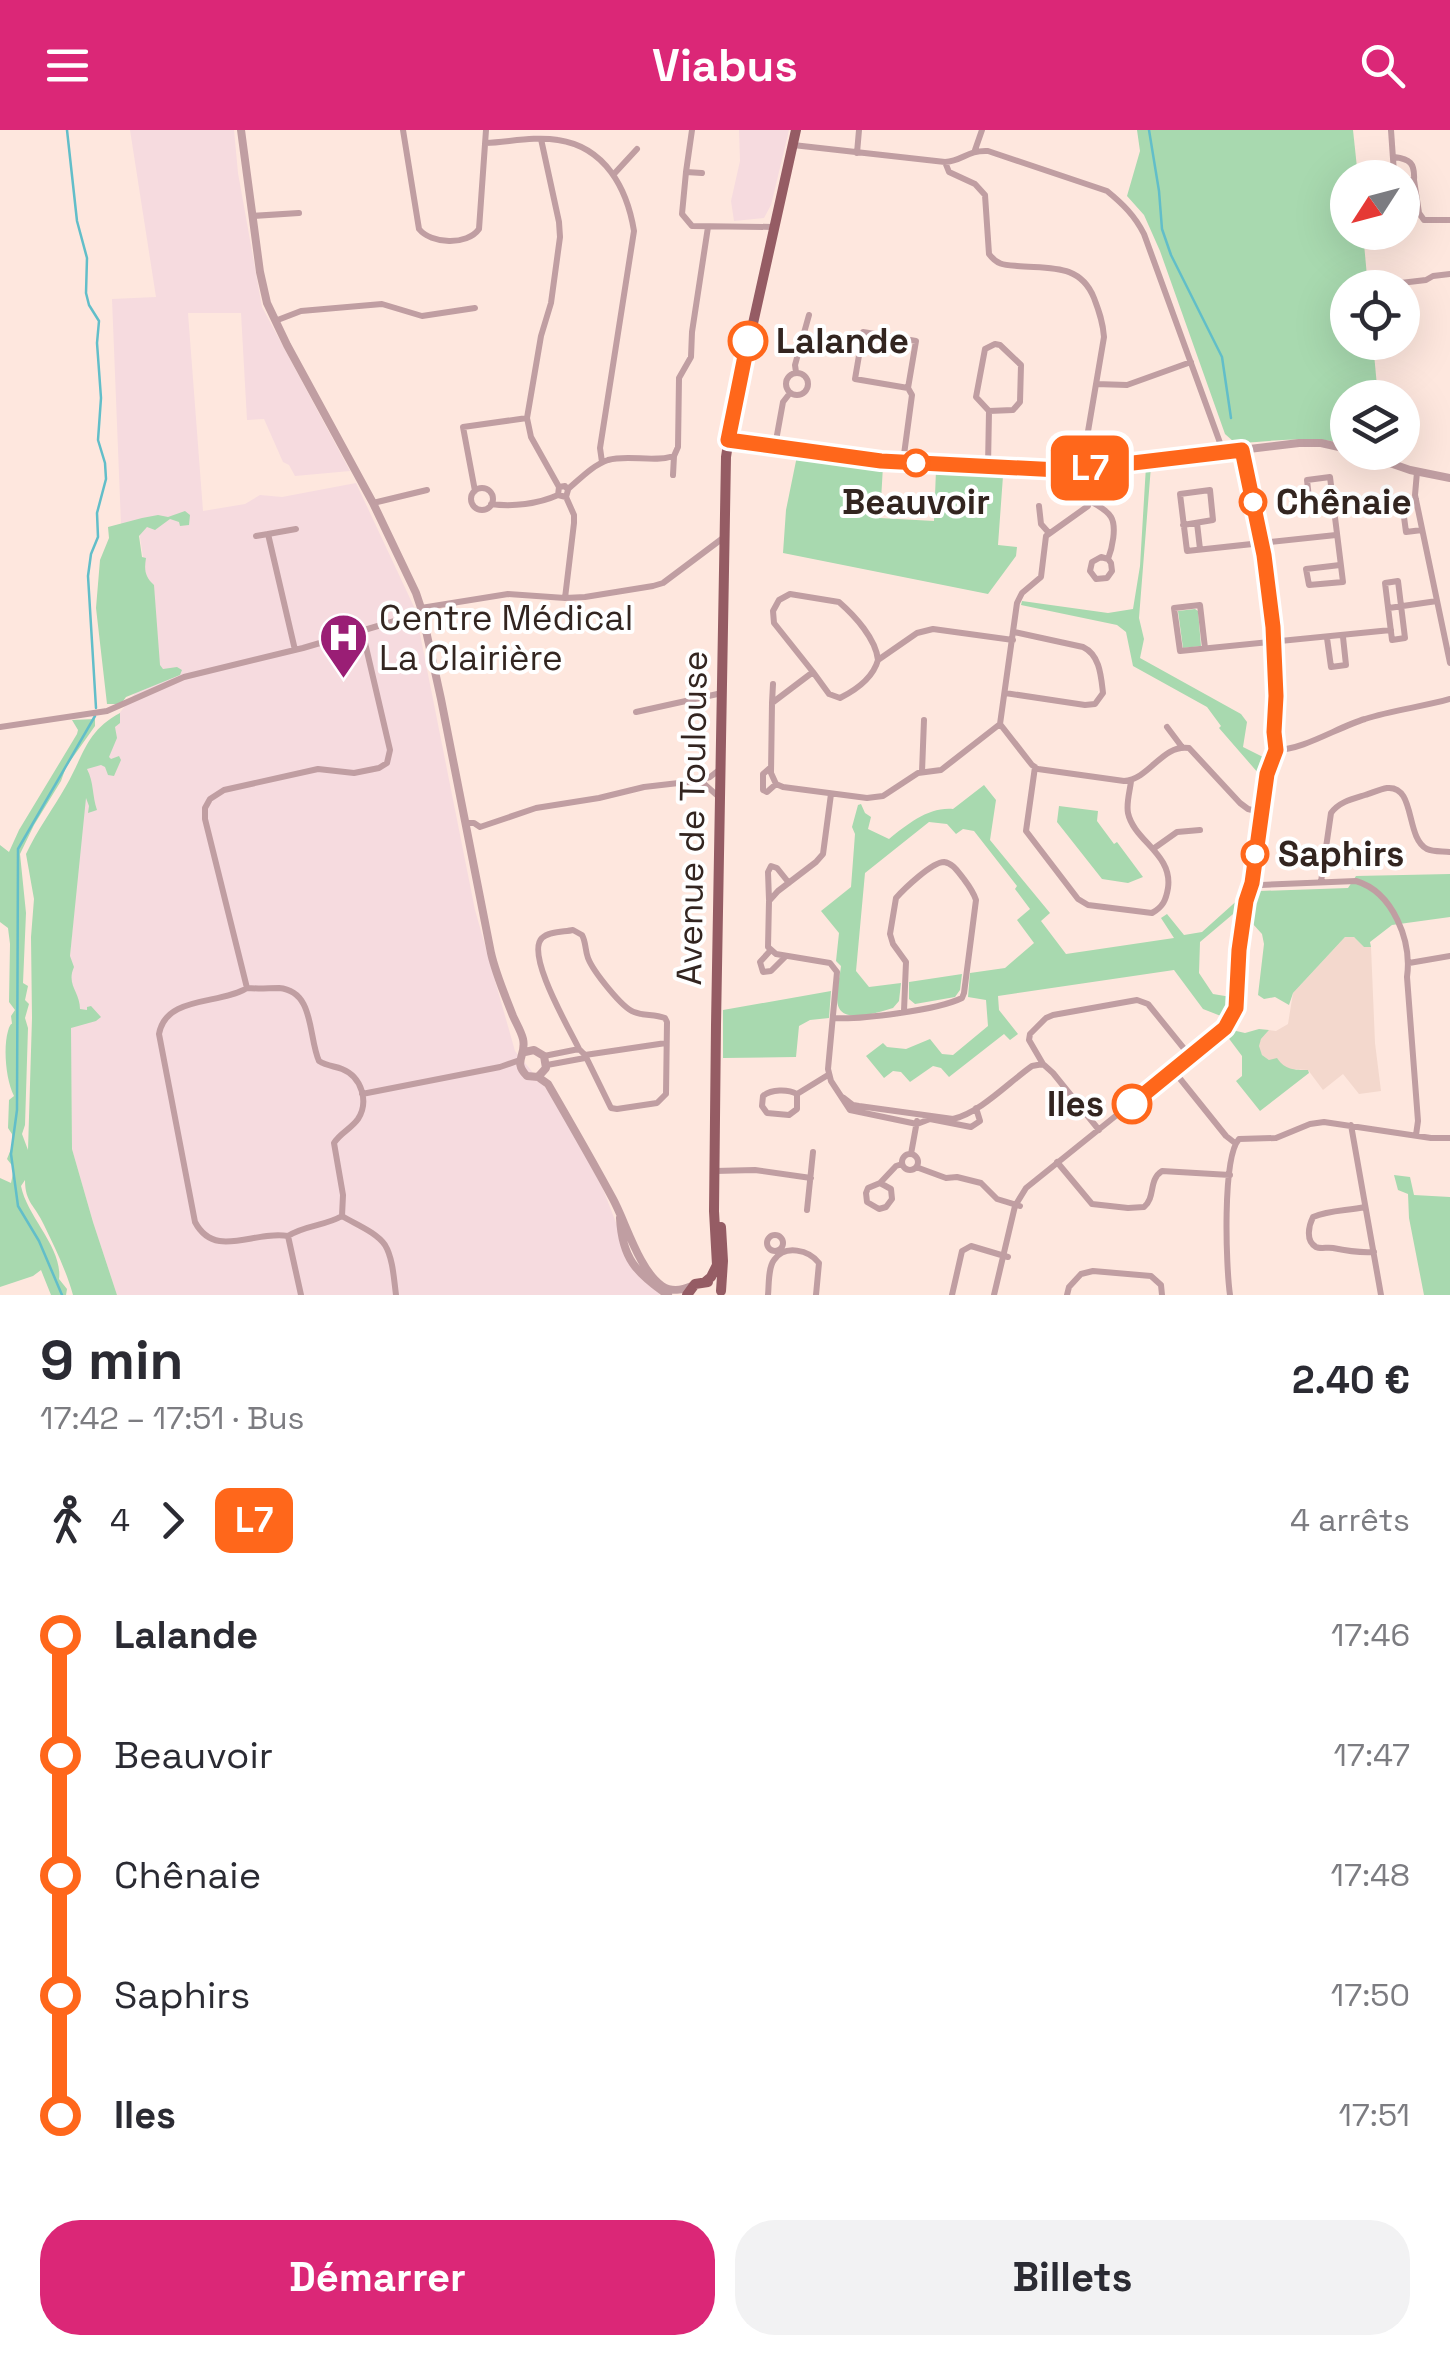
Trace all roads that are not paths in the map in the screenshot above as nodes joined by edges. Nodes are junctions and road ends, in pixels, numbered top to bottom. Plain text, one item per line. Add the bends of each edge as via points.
1 (241, 130) edge
2 (403, 130) edge
3 (486, 130) edge
4 (692, 130) edge
5 (796, 130) edge
6 (859, 130) edge
7 (982, 130) edge
8 (1390, 130) edge
9 (541, 139) junction
10 (486, 143) junction
11 (793, 145) junction
12 (637, 149) dead end
13 (975, 150) junction
14 (857, 153) junction
15 (1394, 158) joint
16 (1409, 160) edge
17 (945, 162) junction
18 (956, 162) junction
19 (686, 172) junction
20 (702, 172) dead end
21 (614, 174) junction
22 (957, 176) junction
23 (299, 213) dead end
24 (1420, 215) edge
25 (252, 216) junction
26 (1450, 220) edge
27 (708, 227) junction
28 (774, 227) junction
29 (1450, 274) edge
30 (1420, 281) edge
31 (475, 308) dead end
32 (809, 314) dead end
33 (274, 320) junction
34 (1191, 362) junction
35 (796, 372) junction
36 (1096, 384) junction
37 (908, 388) junction
38 (790, 392) junction
39 (989, 411) junction
40 (527, 418) junction
41 (728, 440) junction
42 (1330, 446) edge
43 (775, 448) junction
44 (1242, 450) junction
45 (1223, 452) junction
46 (674, 456) junction
47 (602, 462) junction
48 (903, 462) junction
49 (988, 466) junction
50 (1088, 468) junction
51 (1411, 470) edge
52 (1417, 472) junction
53 (673, 475) dead end
54 (1450, 478) edge
55 (427, 490) dead end
56 (475, 491) junction
57 (563, 492) junction
58 (1416, 500) junction
59 (1090, 501) junction
60 (373, 502) junction
61 (492, 504) junction
62 (1332, 505) junction
63 (1039, 506) dead end
64 (1197, 523) junction
65 (1183, 525) junction
66 (296, 529) dead end
67 (1422, 530) junction
68 (1048, 533) junction
69 (268, 534) junction
70 (1336, 535) junction
71 (256, 536) dead end
72 (723, 538) junction
73 (1262, 544) junction
74 (1200, 550) junction
75 (1108, 559) dead end
76 (1340, 566) junction
77 (564, 598) junction
78 (1437, 602) junction
79 (1402, 606) junction
80 (1388, 608) junction
81 (422, 614) junction
82 (386, 625) junction
83 (362, 630) junction
84 (1391, 630) junction
85 (427, 636) junction
86 (1013, 636) junction
87 (1343, 637) junction
88 (1327, 638) junction
89 (1275, 640) junction
90 (1204, 648) junction
91 (295, 650) junction
92 (878, 660) junction
93 (1450, 663) edge
94 (813, 672) junction
95 (773, 684) dead end
96 (722, 692) junction
97 (1005, 693) junction
98 (1450, 699) edge
99 (772, 703) junction
100 (636, 712) dead end
101 (924, 720) dead end
102 (1000, 724) junction
103 (0, 727) edge
104 (1168, 727) dead end
105 (1182, 746) junction
106 (1276, 750) junction
107 (771, 767) junction
108 (1035, 767) junction
109 (720, 770) junction
110 (922, 772) junction
111 (696, 780) junction
112 (1131, 781) junction
113 (776, 784) junction
114 (831, 794) junction
115 (720, 798) junction
116 (1260, 812) junction
117 (465, 823) junction
118 (480, 827) junction
119 (1200, 830) dead end
120 (468, 838) junction
121 (1153, 849) junction
122 (1450, 852) edge
123 (1322, 882) junction
124 (789, 883) junction
125 (1252, 883) junction
126 (770, 901) junction
127 (770, 951) junction
128 (786, 956) junction
129 (1450, 956) edge
130 (1409, 963) junction
131 (247, 988) junction
132 (904, 1011) junction
133 (833, 1018) junction
134 (666, 1043) junction
135 (583, 1054) junction
136 (1190, 1056) junction
137 (525, 1058) junction
138 (1043, 1064) junction
139 (543, 1068) junction
140 (1173, 1070) junction
141 (830, 1078) junction
142 (362, 1094) junction
143 (797, 1094) junction
144 (976, 1108) junction
145 (918, 1112) junction
146 (917, 1124) junction
147 (1351, 1125) junction
148 (1100, 1131) junction
149 (1416, 1135) junction
150 (1450, 1138) edge
151 (1235, 1143) junction
152 (813, 1152) dead end
153 (911, 1154) junction
154 (1057, 1162) junction
155 (902, 1164) junction
156 (916, 1167) junction
157 (715, 1171) junction
158 (1230, 1175) junction
159 (811, 1178) junction
160 (880, 1183) junction
161 (716, 1198) junction
162 (1017, 1206) junction
163 (1365, 1208) junction
164 (807, 1210) dead end
165 (619, 1214) junction
166 (342, 1216) junction
167 (288, 1236) junction
168 (1374, 1252) junction
169 (1006, 1256) junction
170 (705, 1282) junction
171 (689, 1291) edge
172 (722, 1293) edge
173 (301, 1295) edge
174 (396, 1295) edge
175 (668, 1295) edge
176 (768, 1295) edge
177 (816, 1295) edge
178 (952, 1295) edge
179 (994, 1295) edge
180 (1067, 1295) edge
181 (1162, 1295) edge
182 (1230, 1295) edge
183 (1381, 1295) edge

1 - 25 street
2 - 10 street via 419,229 434,240 466,239 479,230
3 - 10 street
4 - 19 street
5 - 11 main road, Avenue de Toulouse
6 - 14 street
7 - 13 street
8 - 15 street
9 - 10 street
9 - 21 street via 580,148
9 - 40 street via 560,237
11 - 14 street
11 - 28 main road, Avenue de Toulouse
12 - 21 street
13 - 18 street
13 - 34 street via 1075,179 1123,203 1144,234
14 - 17 street
15 - 16 street
17 - 18 street
17 - 22 street
18 - 22 street
19 - 20 street
19 - 27 street via 682,214 692,226
21 - 47 street via 634,231
22 - 36 street via 984,194 993,260 1067,271 1091,290 1104,337
23 - 25 street
24 - 26 street
25 - 33 street
27 - 28 street
27 - 46 street via 691,357 680,378
28 - 41 main road, Avenue de Toulouse
29 - 30 street
31 - 33 street via 422,316 382,304
32 - 35 street
33 - 60 street
34 - 36 street via 1127,385
34 - 45 street
35 - 38 street via 786,380
35 - 38 street via 807,378 808,388
36 - 50 street
37 - 37 street via 916,341 863,332 855,379
37 - 48 street
38 - 43 street
39 - 39 street via 1012,410 1020,402 1020,365 995,344 985,349 976,398
39 - 49 street
40 - 56 street via 463,427
40 - 57 street
41 - 43 street
41 - 72 main road, Avenue de Toulouse
42 - 44 street
43 - 48 street
44 - 45 street
44 - 73 street
45 - 50 street
46 - 47 street
46 - 53 street
47 - 57 street
48 - 49 street
49 - 50 street
50 - 59 street
51 - 52 street
52 - 54 street
52 - 58 street
55 - 60 street
56 - 61 street via 489,490
56 - 61 street via 476,507
57 - 61 street
57 - 77 street via 574,523
58 - 67 street
58 - 67 street via 1402,502 1406,532
59 - 68 street
59 - 75 street via 1113,521
60 - 81 street
62 - 62 street via 1330,477 1307,480 1310,507
62 - 70 street
63 - 68 street
64 - 65 street
64 - 65 street via 1214,520 1210,490 1180,494
64 - 74 street
65 - 74 street via 1187,551
66 - 69 street
67 - 78 street
68 - 86 street via 1041,577 1018,599
69 - 71 street
69 - 91 street
70 - 73 street
70 - 76 street
72 - 77 street via 663,582
72 - 96 main road, Avenue de Toulouse
73 - 74 street
73 - 89 street
76 - 76 street via 1342,582 1309,584 1306,570
77 - 81 street via 508,594
78 - 79 street
78 - 93 street
79 - 80 street
79 - 80 street via 1398,581 1386,582
79 - 84 street via 1405,638 1392,640
80 - 84 street
81 - 82 street
81 - 85 street
82 - 83 street
82 - 85 street
83 - 91 street
83 - 131 street via 390,750 387,763 348,774 318,769 224,790 206,804 204,819
84 - 87 street
85 - 117 street
86 - 92 street via 928,629
86 - 97 street
86 - 97 street via 1092,651 1103,693 1086,705
87 - 88 street
87 - 88 street via 1346,665 1331,668
88 - 89 street
89 - 90 street
89 - 106 street
90 - 90 street via 1180,651 1174,608 1200,605
91 - 103 street via 175,679 102,712
92 - 94 street via 869,678 840,698
92 - 94 street via 840,602 784,596 775,605 774,623
94 - 99 street
95 - 99 street
96 - 100 street
96 - 109 main road, Avenue de Toulouse
97 - 102 street
98 - 106 street via 1394,710
99 - 107 street
101 - 110 street
102 - 108 street
102 - 110 street via 942,770
104 - 105 street
105 - 112 street
105 - 116 street via 1240,803
106 - 116 street
107 - 113 street
107 - 113 street via 763,774 764,791
108 - 112 street
108 - 121 street via 1026,832 1083,903 1158,910 1169,876
109 - 111 street
109 - 115 main road, Avenue de Toulouse
110 - 114 street via 883,796
111 - 115 street
111 - 118 street via 536,808
112 - 121 street via 1128,812
113 - 114 street
114 - 124 street via 823,854
115 - 157 main road, Avenue de Toulouse
116 - 125 street
117 - 118 street
117 - 120 street
118 - 120 street
119 - 121 street via 1176,832
120 - 137 street via 495,968
122 - 123 street via 1423,847 1404,795 1386,788 1330,813
123 - 125 street
123 - 130 street via 1356,881 1377,892 1399,924
124 - 126 street
124 - 126 street via 777,868 768,868
125 - 136 street via 1234,1014
126 - 127 street
127 - 128 street
127 - 128 street via 760,962 763,972
128 - 133 street via 834,967
129 - 130 street
130 - 149 street
131 - 142 street via 285,989 300,998 318,1061 349,1073
131 - 167 street via 174,1010 162,1022 159,1041 197,1228 218,1242
132 - 132 street via 956,1002 964,992 976,900 948,863 932,867 896,898 890,934 906,962
132 - 133 street
133 - 141 street
134 - 135 street
134 - 135 street via 666,1094 657,1103 617,1109
134 - 135 street via 665,1018 626,1009 594,970 582,934 548,934 538,946 539,962
135 - 139 street
136 - 138 street via 1148,1004 1137,1000 1046,1018 1030,1034
136 - 140 street
137 - 139 street
137 - 139 street via 529,1077
137 - 142 street
138 - 144 street
138 - 148 street
139 - 165 street
140 - 148 street
140 - 151 street
141 - 143 street
141 - 145 street via 852,1104
141 - 146 street via 854,1112
142 - 166 street via 358,1118 334,1143
143 - 143 street via 767,1093 762,1106 767,1113 789,1115 797,1110
144 - 145 street via 953,1118
144 - 146 street via 980,1121 971,1128 930,1119
145 - 146 street
146 - 153 street
147 - 149 street
147 - 151 street via 1317,1122 1276,1138
147 - 163 street
148 - 154 street
149 - 150 street
151 - 158 street
152 - 159 street
153 - 155 street
153 - 156 street
154 - 158 street via 1086,1200 1099,1206 1144,1207 1162,1171
154 - 162 street via 1026,1188
155 - 156 street
155 - 160 street
156 - 162 street via 981,1183
157 - 159 street
157 - 161 main road, Avenue de Toulouse
158 - 182 street
159 - 164 street
160 - 160 street via 868,1188 866,1198 879,1210 892,1199
161 - 170 main road, Avenue de Toulouse via 717,1264
161 - 172 main road, Avenue de Toulouse
162 - 169 street
163 - 168 street
163 - 168 street via 1313,1217 1310,1238 1320,1248
165 - 171 street via 660,1284
165 - 175 street via 631,1263
166 - 167 street
166 - 174 street via 384,1244
167 - 173 street
168 - 183 street
169 - 178 street via 971,1246 962,1251
169 - 179 street
170 - 171 main road
170 - 172 main road
176 - 177 street via 772,1264 782,1251 810,1253 820,1263
180 - 181 street via 1081,1274 1093,1271 1152,1276

